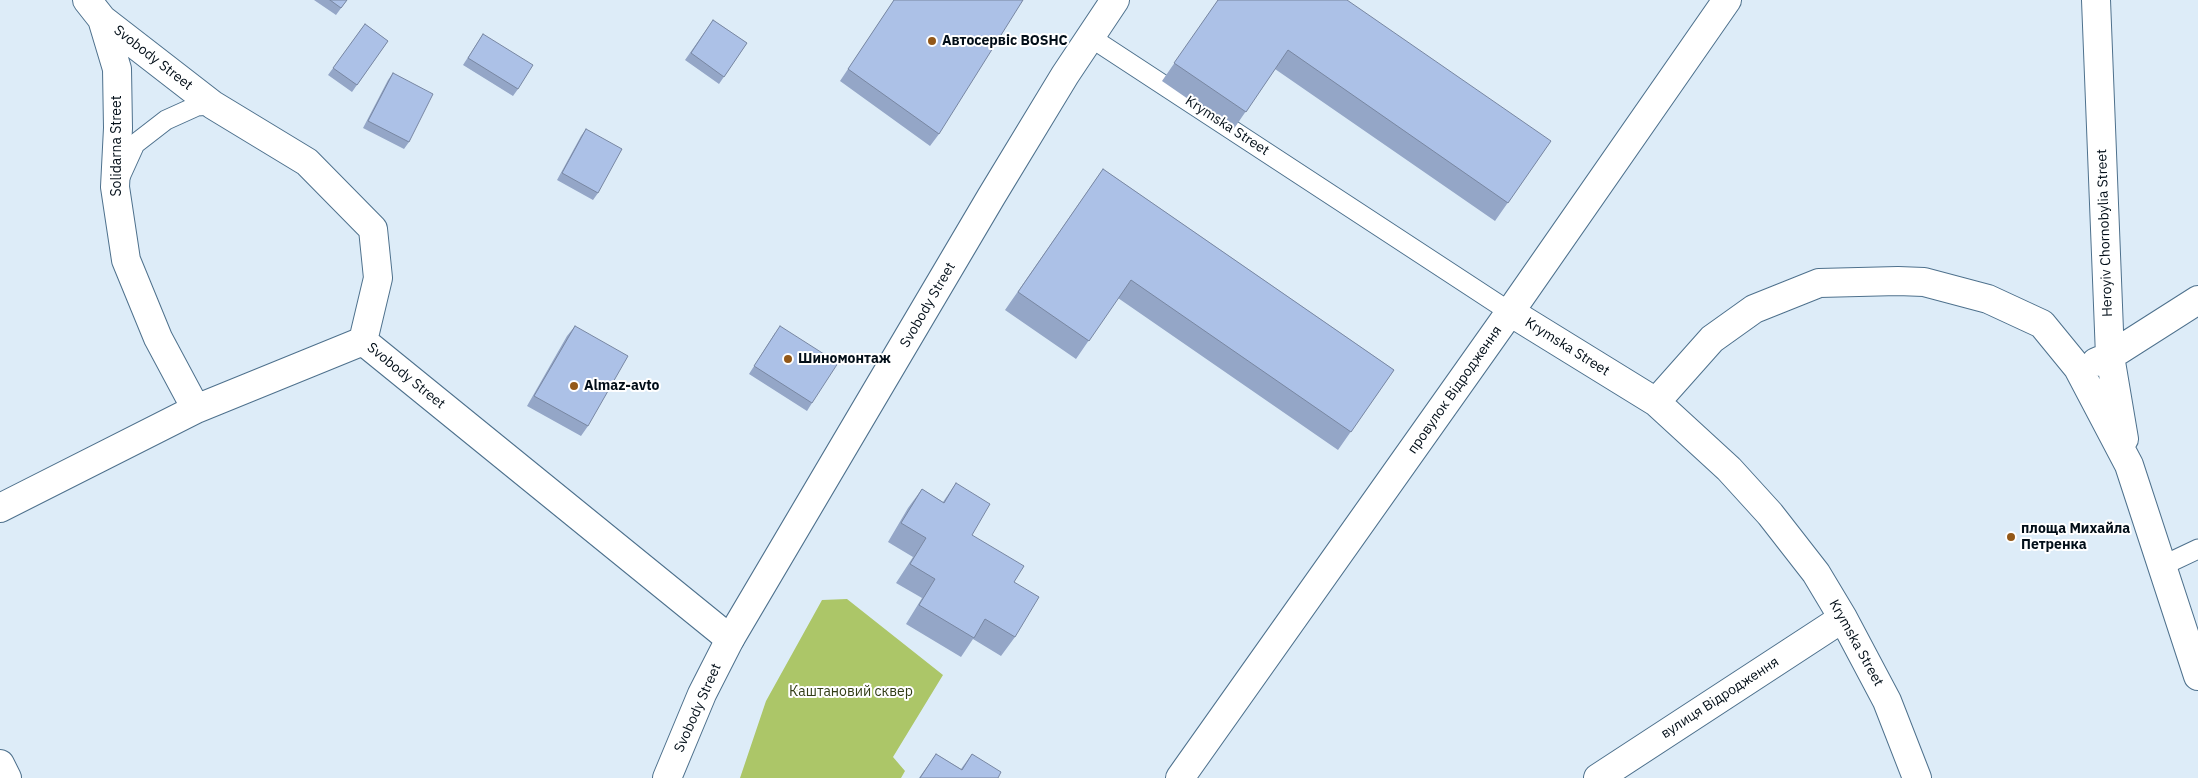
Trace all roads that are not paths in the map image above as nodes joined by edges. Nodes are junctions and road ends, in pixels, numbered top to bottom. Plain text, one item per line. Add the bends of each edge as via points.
1 (1115, 0) edge
2 (1727, 0) edge
3 (2096, 0) edge
4 (95, 9) edge
5 (1090, 37) junction
6 (213, 105) junction
7 (115, 188) junction
8 (2198, 300) edge
9 (1510, 312) junction
10 (363, 341) junction
11 (2110, 356) junction
12 (2078, 368) junction
13 (1656, 402) junction
14 (196, 409) junction
15 (2129, 465) junction
16 (0, 508) edge
17 (2198, 549) edge
18 (2162, 566) junction
19 (1843, 618) junction
20 (730, 639) junction
21 (2198, 676) edge
22 (0, 764) edge
23 (7, 778) edge
24 (667, 778) edge
25 (1180, 778) edge
26 (1598, 778) edge
27 (1917, 778) edge

1 - 5 street, Svobody Street
2 - 9 street, провулок Відродження
3 - 11 street, Heroyiv Chornobylia Street
4 - 6 street, Svobody Street
4 - 7 street, Solidarna Street via 117,69
5 - 9 lane, Krymska Street
5 - 20 street, Svobody Street via 991,197
6 - 7 lane via 196,106 166,120 135,144
6 - 10 street, Svobody Street via 307,162 373,229 378,278
7 - 14 street, Solidarna Street via 126,260 158,338
8 - 11 street
9 - 13 street, Krymska Street
9 - 25 street, провулок Відродження
10 - 14 street
10 - 20 street, Svobody Street
11 - 12 street
11 - 15 street, Heroyiv Chornobylia Street
12 - 13 street via 2042,324 1988,299 1924,282 1819,283 1754,309 1712,339
12 - 15 street
13 - 19 street, Krymska Street via 1729,469 1770,514 1816,573
14 - 16 street
15 - 18 street
17 - 18 lane
18 - 21 street
19 - 26 street, вулиця Відродження
19 - 27 street, Krymska Street via 1887,700
20 - 24 street, Svobody Street via 702,694
22 - 23 street

